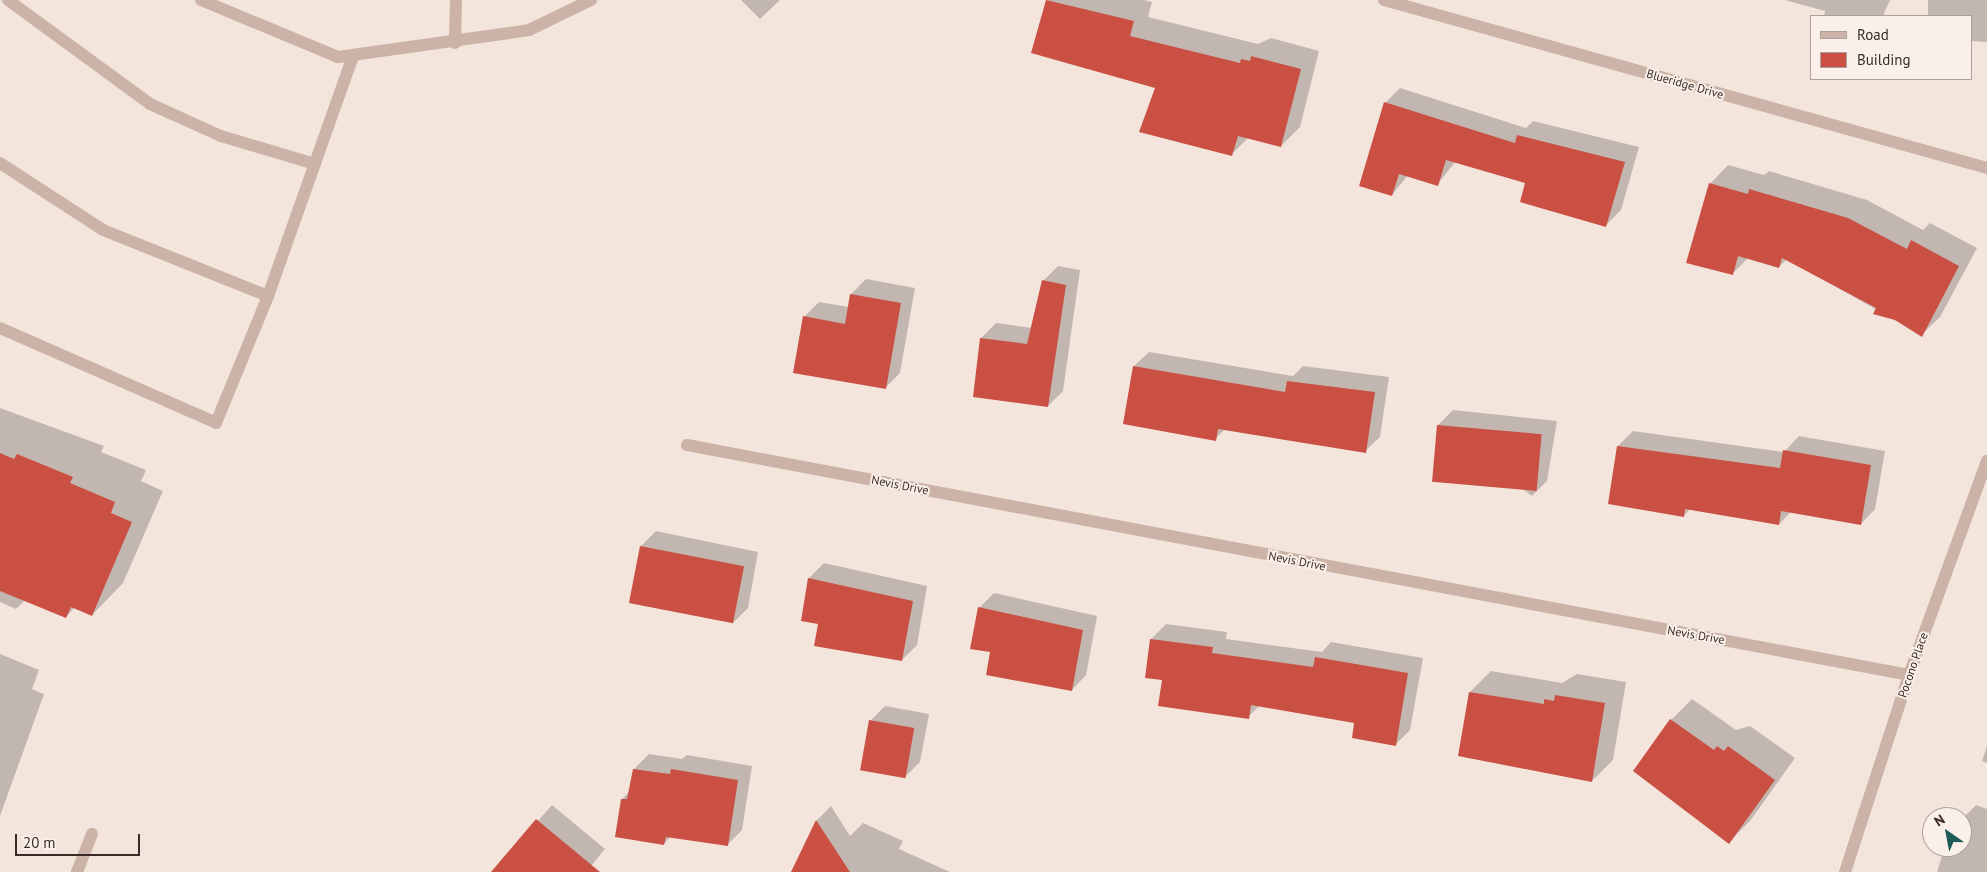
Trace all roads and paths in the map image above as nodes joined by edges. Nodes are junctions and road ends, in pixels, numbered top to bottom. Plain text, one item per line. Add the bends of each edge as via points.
1 (8, 0) edge
2 (201, 0) edge
3 (456, 0) edge
4 (591, 0) edge
5 (1384, 0) edge
6 (455, 43) junction
7 (354, 56) junction
8 (0, 163) edge
9 (315, 164) junction
10 (1987, 168) edge
11 (268, 296) junction
12 (0, 328) edge
13 (687, 445) dead end
14 (1987, 461) edge
15 (1909, 675) junction
16 (92, 834) dead end
17 (77, 872) edge
18 (1845, 872) edge

1 - 9 street via 150,104 221,136
2 - 7 street via 338,57
3 - 6 street
4 - 6 street via 529,30
5 - 10 street, Blueridge Drive
6 - 7 street
7 - 9 street
8 - 11 street via 103,230
9 - 11 street
11 - 12 street via 216,423
13 - 15 street, Nevis Drive
14 - 15 street, Pocono Place
15 - 18 street, Pocono Place
16 - 17 street

